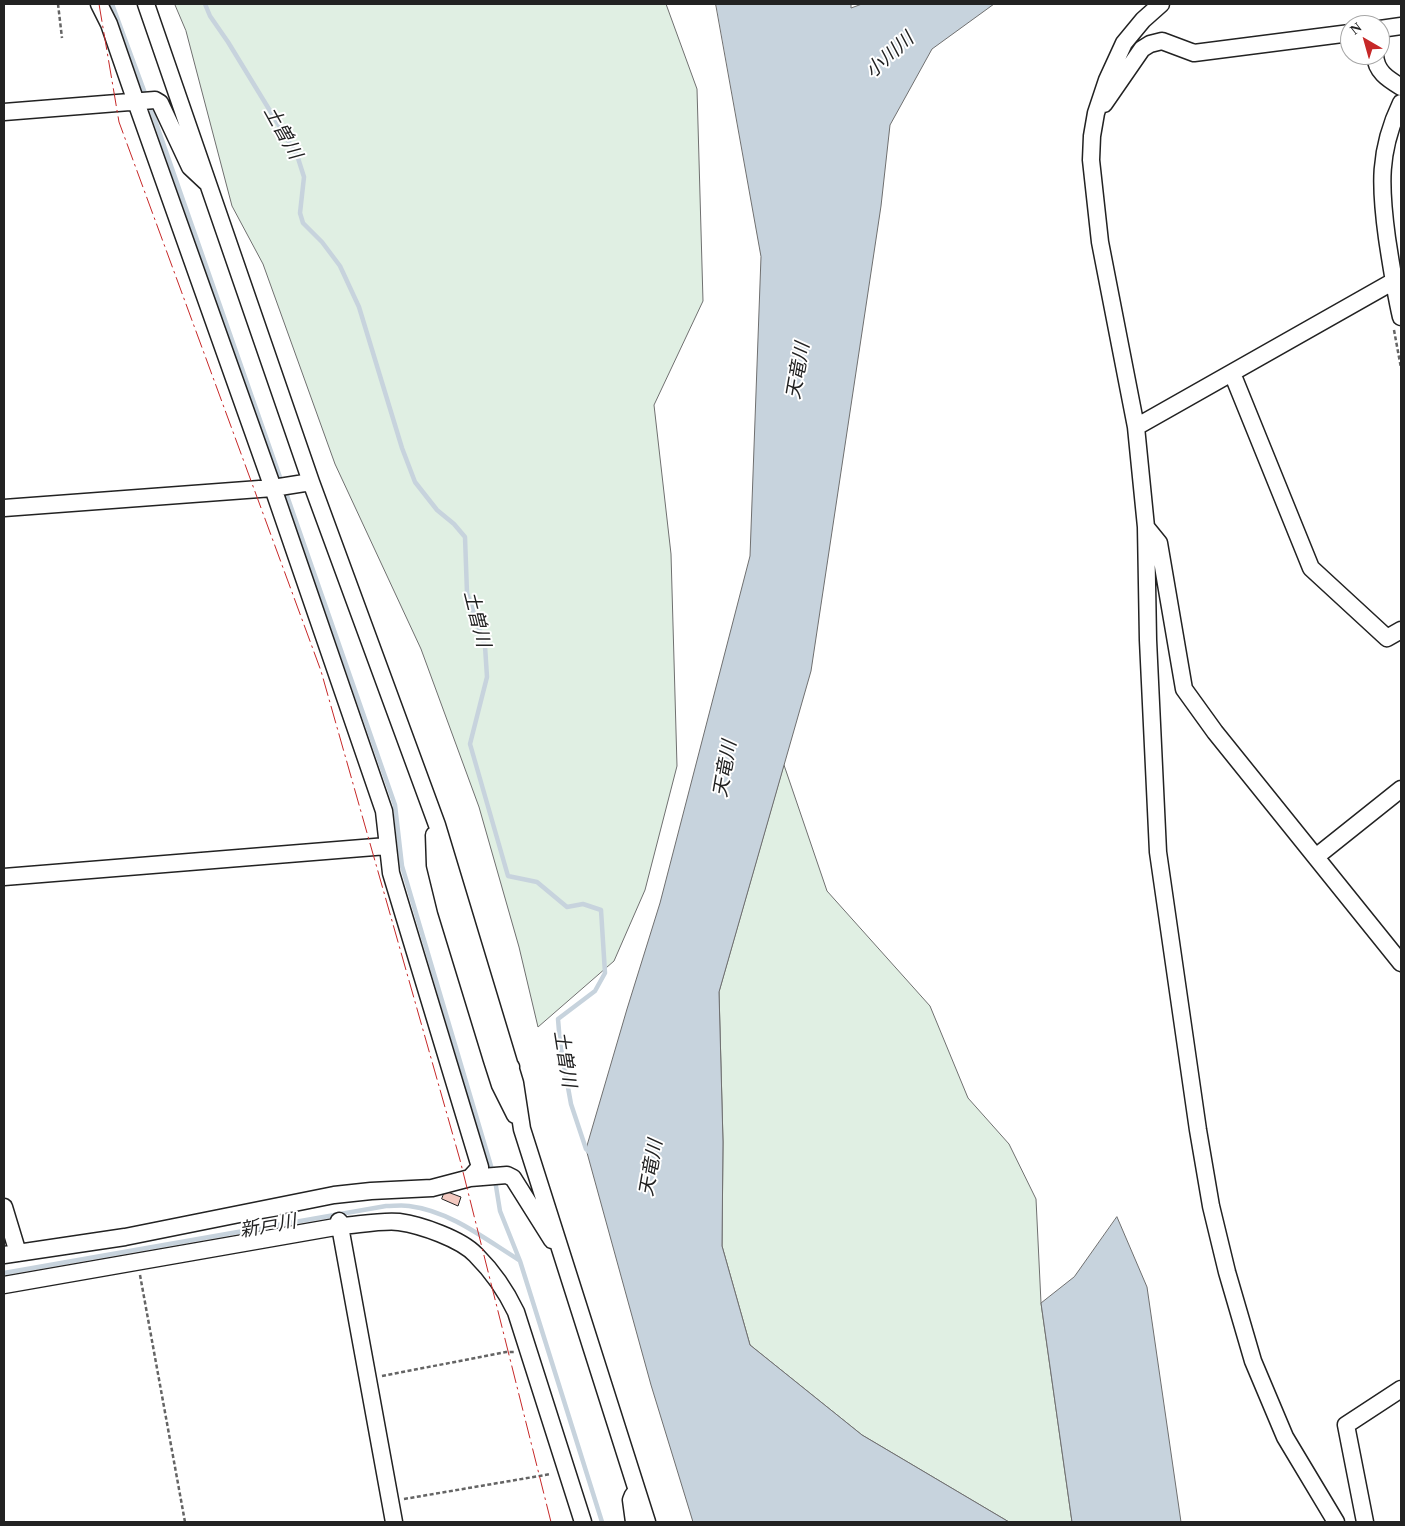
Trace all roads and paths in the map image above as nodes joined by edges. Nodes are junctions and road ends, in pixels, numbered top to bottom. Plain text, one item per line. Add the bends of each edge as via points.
1 (58, 4) edge
2 (99, 4) edge
3 (146, 4) edge
4 (1161, 4) edge
5 (1340, 34) edge
6 (62, 38) dead end
7 (1377, 65) edge
8 (1401, 87) edge
9 (144, 101) junction
10 (1401, 103) edge
11 (4, 112) edge
12 (1096, 113) junction
13 (209, 185) junction
14 (1397, 280) edge
15 (1401, 317) edge
16 (1232, 373) junction
17 (1136, 427) junction
18 (311, 482) junction
19 (280, 487) junction
20 (4, 508) edge
21 (1146, 527) junction
22 (1401, 630) edge
23 (1401, 789) edge
24 (434, 818) junction
25 (387, 846) junction
26 (1316, 856) junction
27 (4, 877) edge
28 (1401, 963) edge
29 (491, 1057) junction
30 (511, 1068) junction
31 (522, 1128) junction
32 (478, 1178) junction
33 (4, 1207) edge
34 (340, 1224) junction
35 (558, 1244) junction
36 (11, 1254) edge
37 (137, 1261) junction
38 (4, 1285) edge
39 (528, 1352) junction
40 (368, 1379) junction
41 (1401, 1389) edge
42 (566, 1471) junction
43 (635, 1486) junction
44 (390, 1502) junction
45 (185, 1522) edge
46 (394, 1522) edge
47 (583, 1522) edge
48 (634, 1522) edge
49 (647, 1522) edge
50 (1336, 1522) edge
51 (1365, 1522) edge

1 - 6 path
2 - 9 street
3 - 13 street
4 - 12 street via 1124,43
5 - 12 street via 1194,53 1162,41 1150,44 1142,49
7 - 8 street
9 - 11 street
9 - 13 street via 160,103 190,167
9 - 19 street
10 - 14 street via 1386,144 1382,172 1382,200
12 - 17 street via 1090,160 1100,242
13 - 18 street
14 - 15 street
14 - 16 street
16 - 17 street
16 - 22 street via 1311,568 1388,638
17 - 21 street
18 - 19 street
18 - 24 street
19 - 20 street
19 - 25 street via 384,811
21 - 26 street via 1159,543 1184,689
21 - 50 street via 1158,852 1211,1206 1253,1361 1285,1437
23 - 26 street
24 - 29 street via 435,864
24 - 30 street
25 - 27 street
25 - 32 street via 391,873 480,1167
26 - 28 street
29 - 30 street
29 - 31 street via 500,1085
30 - 31 street
31 - 35 street
32 - 35 street via 508,1175 513,1178 549,1239
32 - 36 street via 432,1188 334,1195 125,1236
33 - 36 street
34 - 37 street
34 - 39 street via 397,1222 429,1230 475,1254 509,1298
34 - 40 street
35 - 43 street
37 - 38 street
37 - 45 path
39 - 40 path via 506,1352
39 - 42 street
40 - 44 street
41 - 51 street via 1346,1425
42 - 44 path
42 - 47 street
43 - 48 street via 631,1500
43 - 49 street
44 - 46 street

